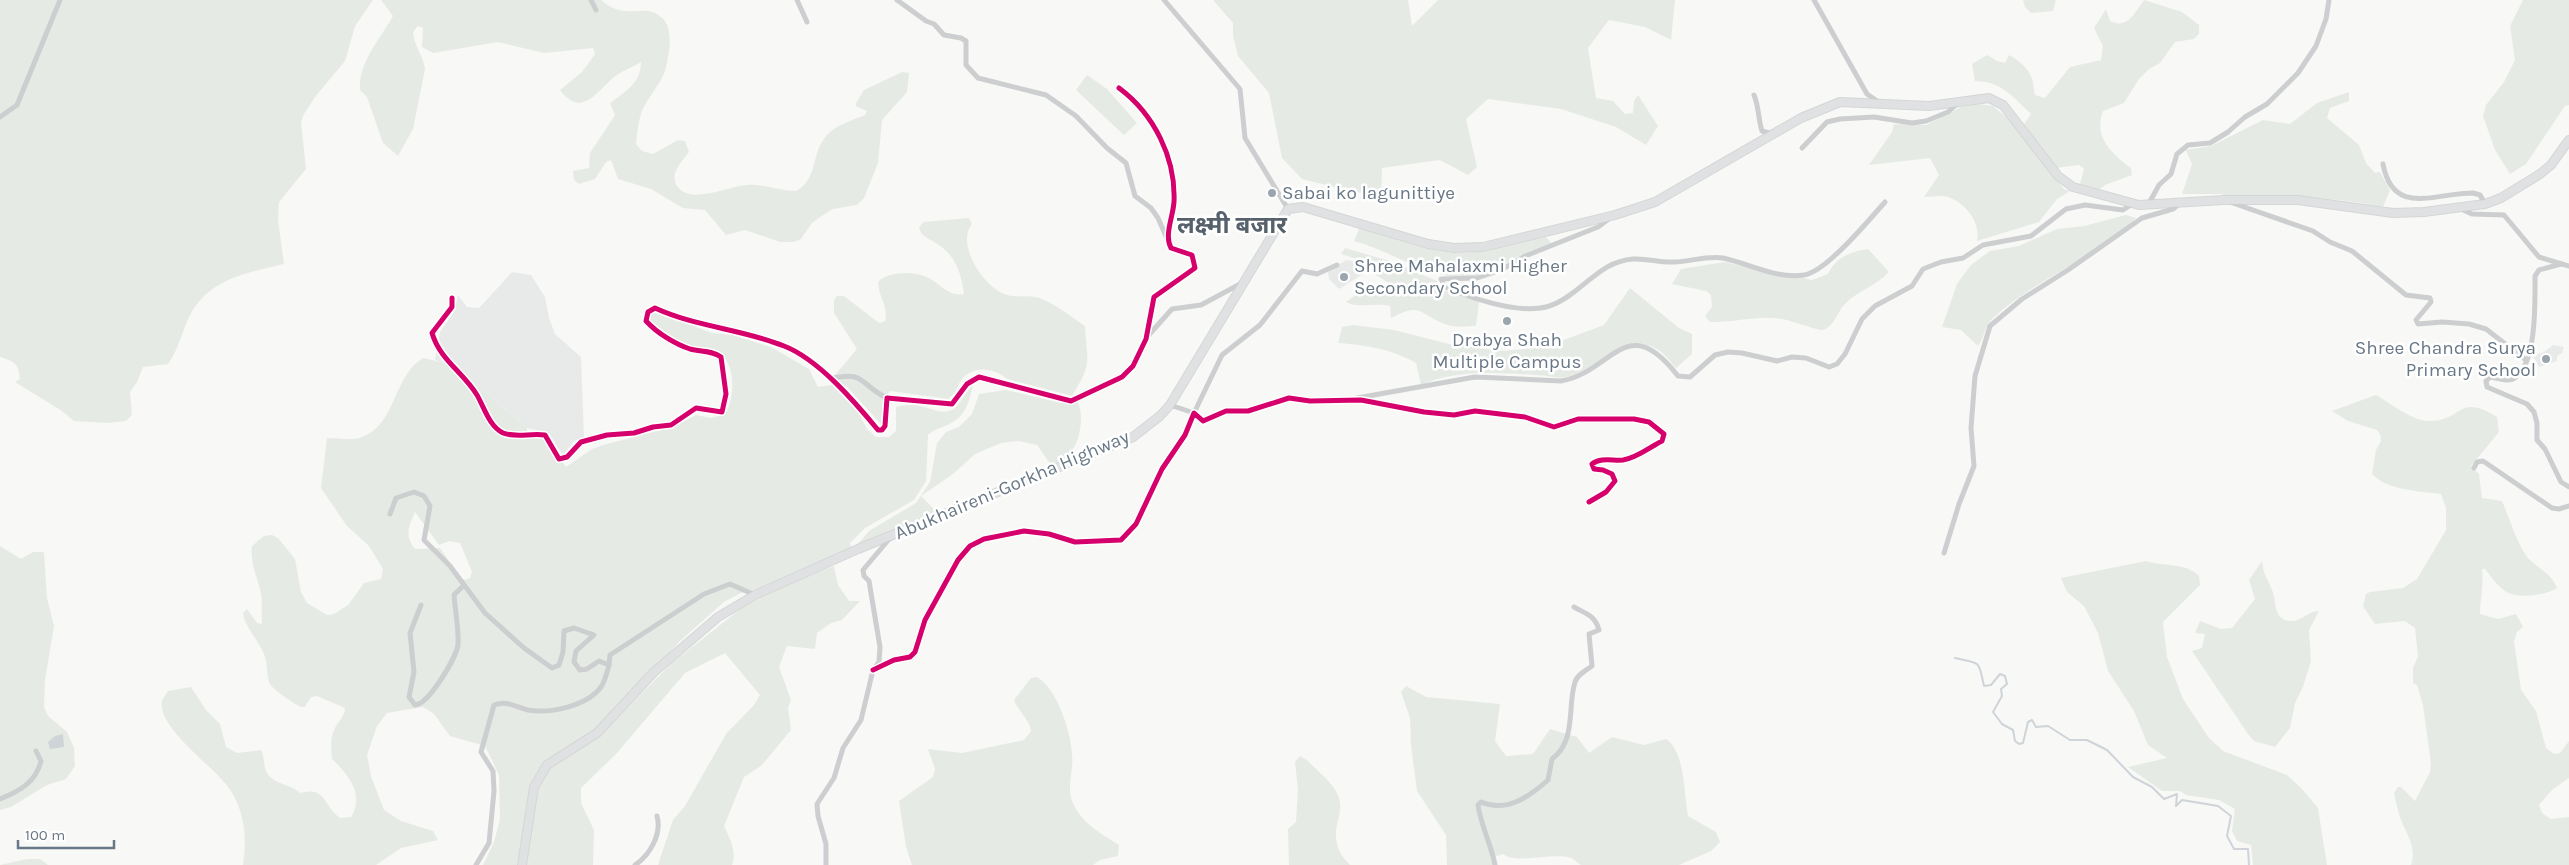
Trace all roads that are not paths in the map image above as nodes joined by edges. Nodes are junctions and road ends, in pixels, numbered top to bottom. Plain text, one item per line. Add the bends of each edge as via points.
1 (60, 0) edge
2 (591, 0) edge
3 (797, 0) edge
4 (897, 0) edge
5 (1164, 0) edge
6 (1814, 0) edge
7 (2329, 0) edge
8 (596, 10) dead end
9 (807, 22) dead end
10 (1119, 88) dead end
11 (1754, 95) dead end
12 (1961, 100) junction
13 (1882, 105) junction
14 (0, 118) edge
15 (1774, 134) junction
16 (2569, 140) edge
17 (1802, 148) dead end
18 (2382, 164) dead end
19 (2224, 200) junction
20 (1885, 202) dead end
21 (2182, 202) junction
22 (2132, 204) junction
23 (2485, 204) junction
24 (2148, 205) junction
25 (2457, 206) junction
26 (1288, 209) junction
27 (1615, 215) junction
28 (1168, 242) junction
29 (2561, 264) junction
30 (1336, 265) dead end
31 (2569, 266) edge
32 (1242, 283) junction
33 (452, 298) dead end
34 (1146, 338) junction
35 (2526, 360) junction
36 (830, 379) junction
37 (887, 398) junction
38 (1352, 400) junction
39 (1170, 405) junction
40 (1194, 413) junction
41 (2474, 468) dead end
42 (2569, 487) edge
43 (1588, 502) dead end
44 (2569, 506) edge
45 (390, 514) dead end
46 (893, 534) junction
47 (1944, 553) dead end
48 (464, 585) junction
49 (755, 595) junction
50 (421, 606) dead end
51 (1574, 607) dead end
52 (610, 665) junction
53 (873, 670) junction
54 (36, 751) dead end
55 (0, 800) edge
56 (657, 816) dead end
57 (476, 865) edge
58 (522, 865) edge
59 (635, 865) edge
60 (826, 865) edge
61 (1495, 865) edge

1 - 14 street via 17,105
2 - 8 street
3 - 9 street
4 - 28 street via 934,24 944,35 966,41 966,65 978,78 1046,94 1076,116 1126,163 1135,196 1155,213
5 - 26 street via 1240,90 1245,138
6 - 13 street via 1867,94
7 - 24 street via 2316,46 2298,73 2267,104 2228,132 2210,143 2188,146 2177,154 2171,174 2159,185
10 - 28 street via 1133,98 1156,130 1173,171 1174,202
11 - 15 street via 1762,131
12 - 13 main road via 1929,106
12 - 17 street via 1948,112 1926,121 1912,123 1874,117 1827,122
12 - 22 main road via 1981,97 1996,101 2012,115 2066,183
13 - 15 main road via 1840,102 1801,118
15 - 27 main road via 1668,196
16 - 23 main road via 2551,165 2540,174
18 - 23 street via 2386,180 2397,194 2426,198 2473,193 2480,195
19 - 21 main road
19 - 25 main road via 2298,200 2393,214
19 - 35 street via 2313,231 2352,251 2406,295 2430,298 2431,302 2416,320 2418,324 2442,322 2486,329
20 - 27 street via 1828,261 1816,271 1804,275 1777,274 1722,258 1675,262 1632,260 1607,266 1573,293 1540,308 1500,304 1466,295 1445,286 1441,279 1477,278 1501,270 1525,256 1598,227
21 - 24 main road
21 - 47 street via 2173,209 2142,218 2022,299 1990,326 1975,376 1971,428 1974,466
22 - 24 main road
22 - 38 street via 2123,210 2085,205 2066,209 2031,236 1982,245 1962,258 1923,269 1912,286 1875,306 1862,319 1846,354 1829,367 1806,358 1777,361 1728,352 1715,355 1690,377 1678,376 1657,352 1637,345 1616,351 1573,379 1475,377
23 - 25 main road
25 - 29 street via 2472,214 2504,215 2539,257
26 - 27 main road via 1302,207 1398,236 1454,248 1483,247
26 - 32 main road, Abukhaireni-Gorkha Highway
28 - 34 street via 1171,248 1192,255 1195,268 1154,297
29 - 31 street
29 - 35 street via 2539,270 2535,276 2533,338
30 - 40 street via 1317,274 1302,272 1260,324 1222,355
32 - 34 street via 1202,305 1172,309
32 - 39 main road, Abukhaireni-Gorkha Highway
33 - 36 street via 452,307 432,333 436,348 476,394 500,432 511,436 544,435 559,458 567,457 580,442 672,425 696,408 722,412 726,394 721,357 716,353 689,349 654,331 646,321 648,312 655,308 785,346
34 - 37 street via 1133,366 1122,377 1070,401 979,377 967,384 952,404
35 - 42 street via 2517,377 2509,380 2490,378 2486,381 2487,387 2527,404 2534,412 2537,440 2561,482
36 - 37 street via 857,376
36 - 37 street via 850,396 878,430 885,426
38 - 40 street via 1289,398 1248,411 1226,411 1203,421
38 - 43 street via 1454,415 1475,411 1525,417 1554,427 1578,419 1634,419 1649,422 1664,434 1662,441 1638,455 1626,460 1598,460 1592,464 1594,469 1612,474 1615,481 1606,492
39 - 40 street
39 - 46 main road, Abukhaireni-Gorkha Highway via 1133,436
40 - 53 street via 1186,435 1162,469 1136,524 1121,540 1074,542 1024,531 984,539 970,546 958,560 925,620 915,652 910,657
41 - 44 street via 2477,462 2482,461 2552,508
45 - 48 street via 396,498 414,492 424,496 430,506 424,540
46 - 49 main road, Abukhaireni-Gorkha Highway
46 - 53 street via 864,570 864,576 869,580 880,647 879,662
48 - 50 street via 454,594 458,646 435,691 415,705 409,697 414,672 410,633
48 - 52 street via 485,613 552,668 559,665 564,631 574,628 594,635 576,651 574,662 580,670 587,670 599,661
49 - 52 street via 730,584 704,594 610,655
49 - 58 main road, Abukhaireni-Gorkha Highway via 732,607 694,635 632,694 598,734 547,765 534,787
51 - 61 street via 1593,616 1598,625 1599,630 1589,634 1592,666 1575,681 1568,722 1570,732 1561,752 1552,759 1548,780 1525,798 1507,805 1492,807 1481,802 1478,805
52 - 57 street via 600,687 586,699 552,711 528,710 502,702 494,705 480,752 492,771 492,823 489,843
53 - 60 street via 861,720 843,748 834,778 817,804 826,844
54 - 55 street via 41,761 34,779
56 - 59 street via 659,829 656,838

